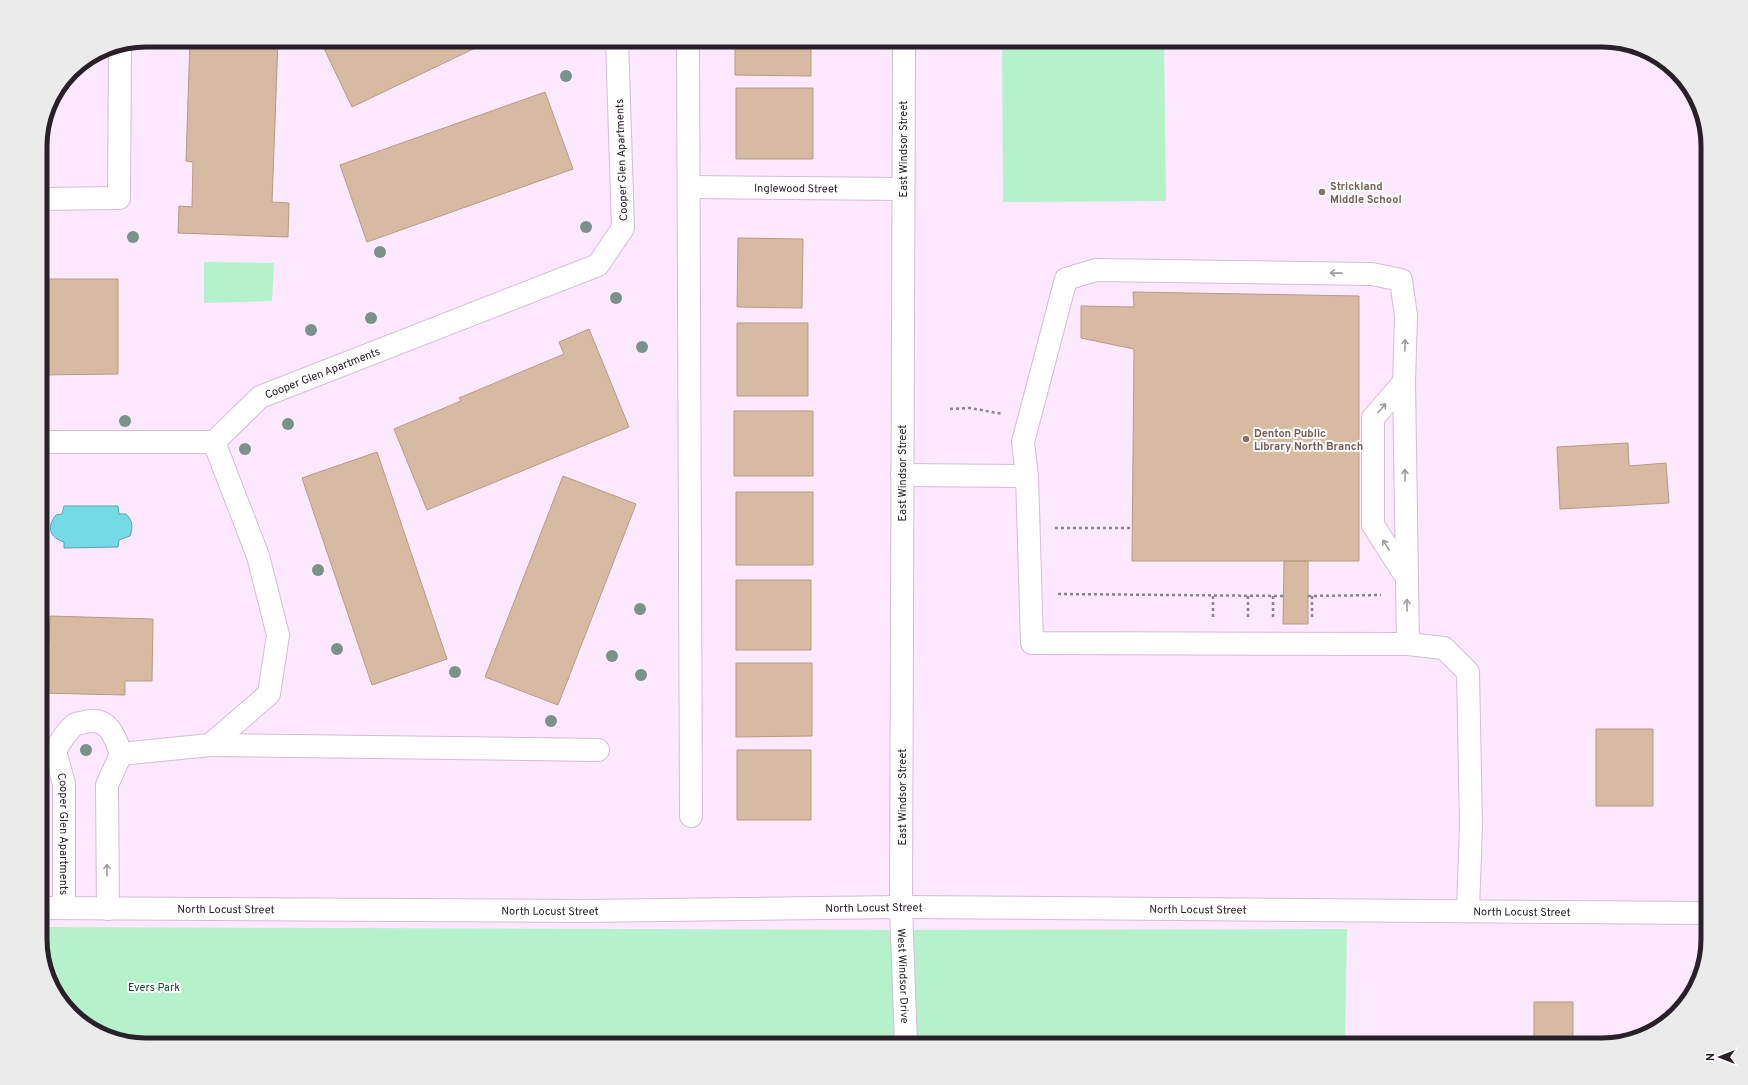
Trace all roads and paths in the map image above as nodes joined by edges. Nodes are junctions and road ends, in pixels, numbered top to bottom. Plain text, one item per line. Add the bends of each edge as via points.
1 (617, 47) edge
2 (688, 47) edge
3 (904, 47) edge
4 (120, 50) edge
5 (689, 187) junction
6 (903, 189) junction
7 (47, 199) edge
8 (1404, 382) junction
9 (950, 409) dead end
10 (989, 411) dead end
11 (47, 442) edge
12 (214, 442) junction
13 (902, 475) junction
14 (1027, 476) junction
15 (1050, 528) dead end
16 (1132, 528) dead end
17 (1407, 578) junction
18 (1057, 594) dead end
19 (1385, 595) dead end
20 (1283, 596) dead end
21 (1308, 596) dead end
22 (1408, 644) junction
23 (210, 745) junction
24 (48, 750) edge
25 (598, 750) dead end
26 (121, 754) junction
27 (691, 816) dead end
28 (901, 907) junction
29 (47, 908) edge
30 (64, 908) junction
31 (108, 909) junction
32 (1468, 910) junction
33 (1701, 913) edge
34 (906, 1038) edge

1 - 12 main road, Cooper Glen Apartments via 623,228 598,265 260,397
2 - 5 main road
3 - 6 main road, East Windsor Street
4 - 7 main road via 119,198
5 - 6 main road, Inglewood Street
5 - 27 main road
6 - 13 main road, East Windsor Street
8 -> 14 main road via 1406,316 1401,280 1372,274 1096,270 1066,279 1023,442
17 -> 8 main road
17 -> 8 main road via 1373,525 1373,418
9 - 10 path via 970,408
11 - 12 main road
12 - 23 main road via 258,556 278,635 269,694
13 - 14 main road
13 - 28 main road, East Windsor Street
14 - 22 main road via 1032,643
15 - 16 path
22 -> 17 main road
18 - 20 path
19 - 21 path
22 - 32 main road via 1444,648 1468,672 1471,825
23 - 25 main road
23 - 26 main road
24 - 26 main road via 75,724 91,720 103,723 115,734
24 - 30 main road, Cooper Glen Apartments via 64,784
31 -> 26 main road via 107,785
28 - 31 main road, North Locust Street via 582,911
28 - 32 main road, North Locust Street
28 - 34 main road, West Windsor Drive
29 - 30 main road, North Locust Street
30 - 31 main road, North Locust Street
32 - 33 main road, North Locust Street

